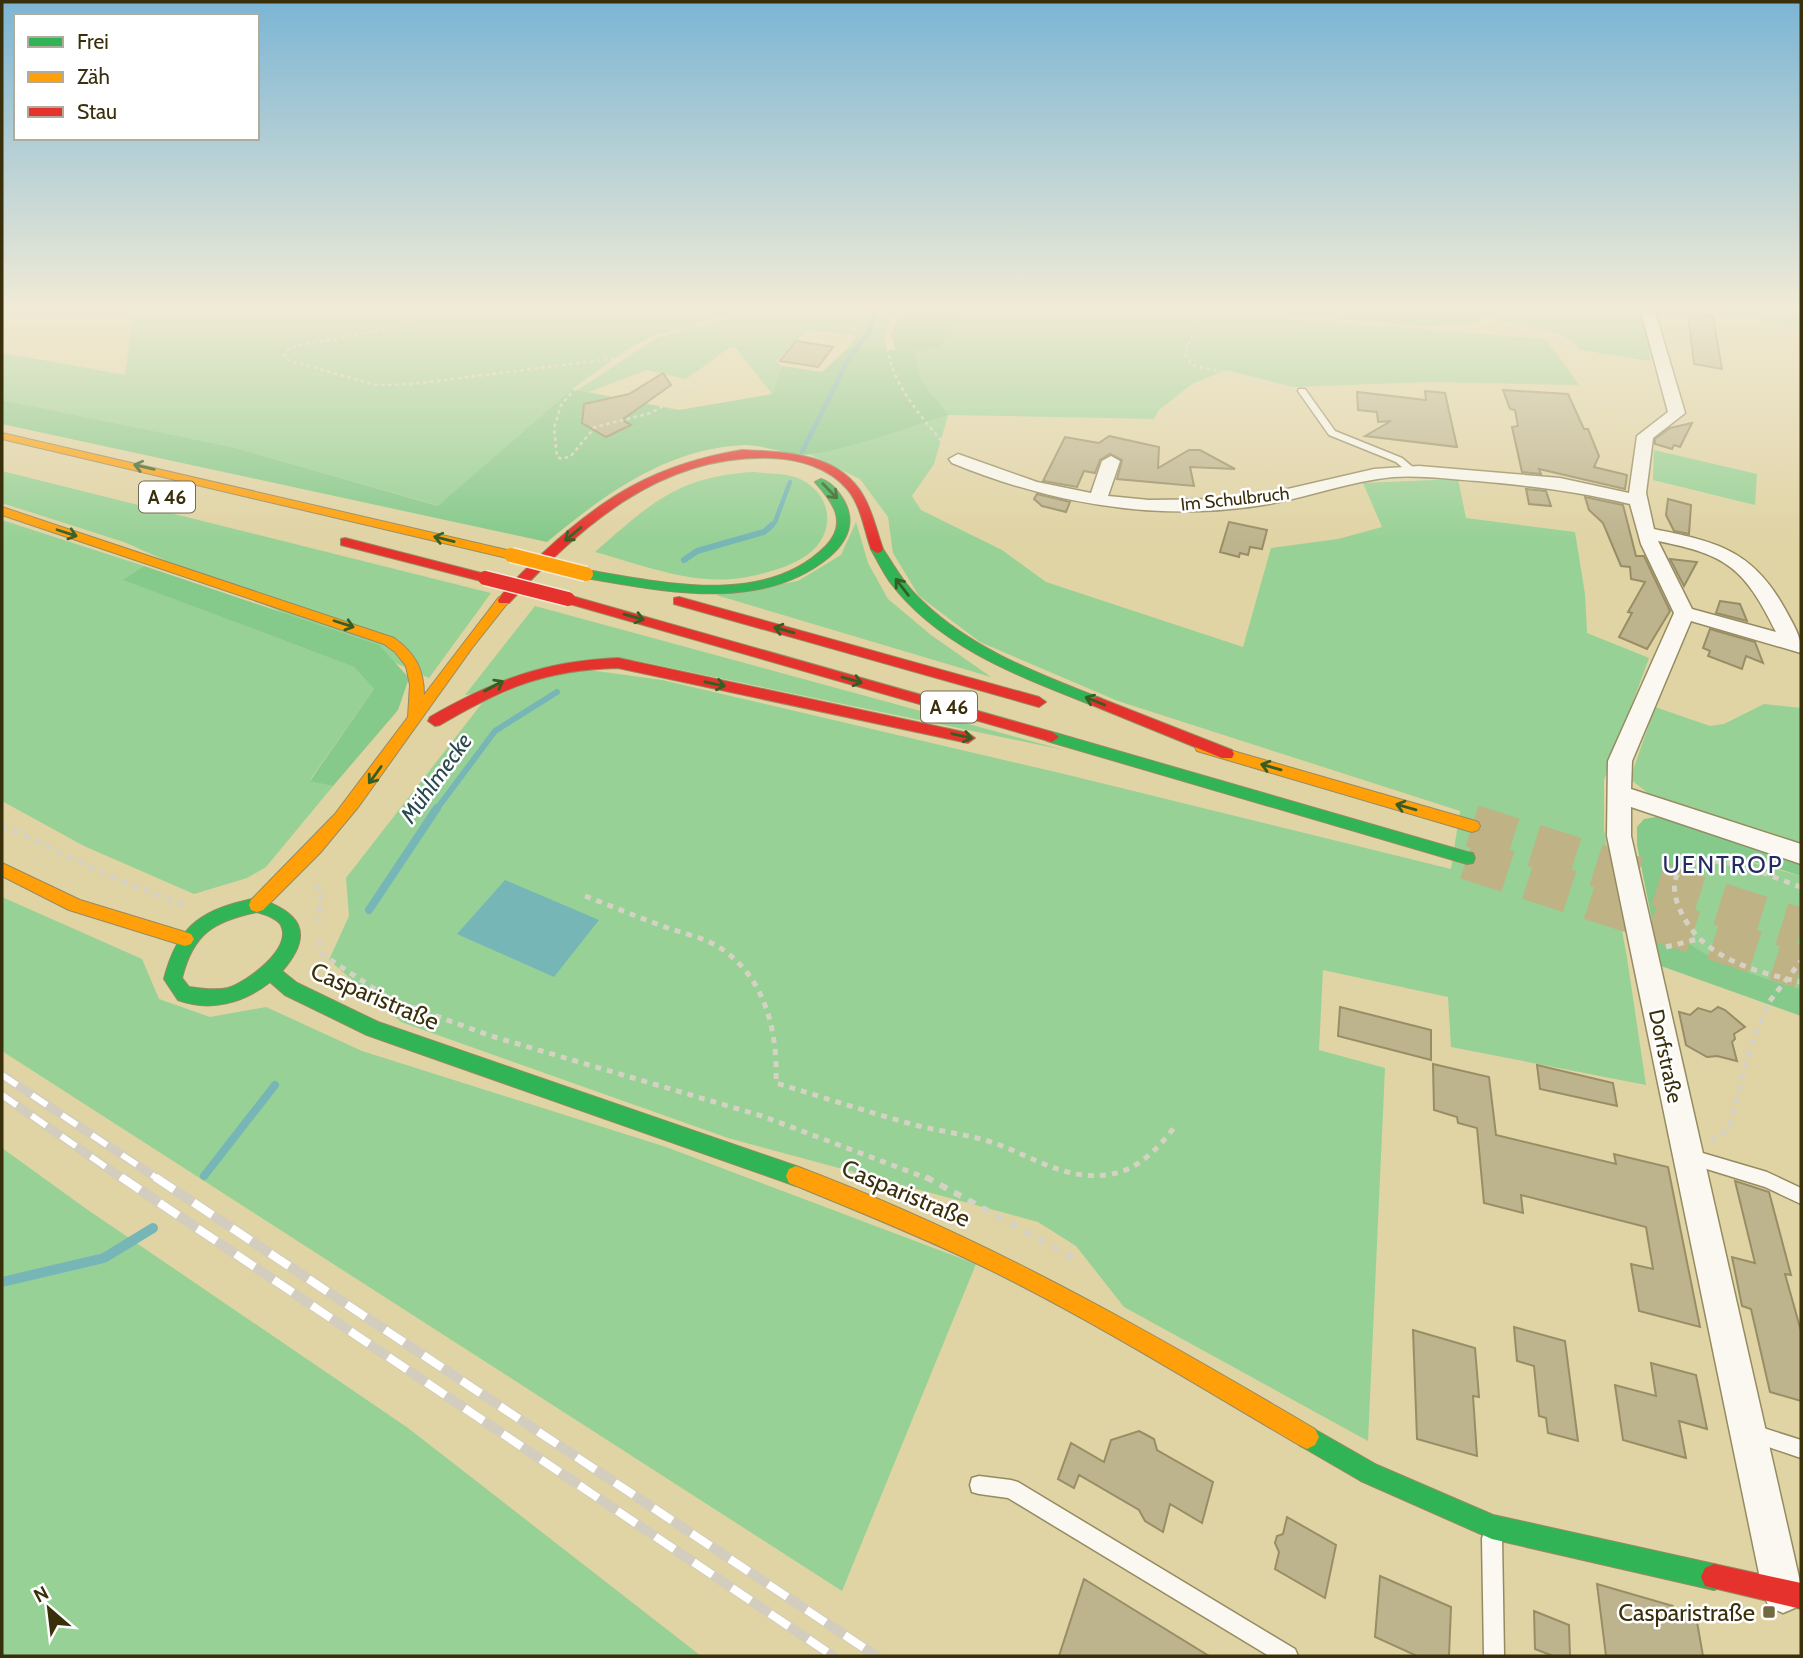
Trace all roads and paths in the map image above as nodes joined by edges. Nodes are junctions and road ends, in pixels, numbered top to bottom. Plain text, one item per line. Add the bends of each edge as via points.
1 (580, 385) edge
2 (698, 385) edge
3 (903, 385) edge
4 (1278, 385) edge
5 (1593, 385) edge
6 (1669, 385) edge
7 (1302, 391) joint
8 (2, 436) edge
9 (1645, 436) junction
10 (958, 459) joint
11 (1111, 461) dead end
12 (1412, 471) junction
13 (1098, 499) junction
14 (1638, 501) junction
15 (2, 511) edge
16 (1647, 533) junction
17 (331, 538) dead end
18 (586, 575) junction
19 (521, 607) dead end
20 (1684, 613) junction
21 (1797, 645) edge
22 (456, 692) dead end
23 (1053, 705) dead end
24 (1080, 713) dead end
25 (415, 720) junction
26 (981, 741) dead end
27 (1227, 754) junction
28 (1102, 768) dead end
29 (1619, 794) junction
30 (1330, 816) junction
31 (2, 825) edge
32 (1472, 826) tunnel mouth
33 (1801, 854) edge
34 (1467, 858) tunnel mouth
35 (2, 869) edge
36 (311, 884) joint
37 (1801, 887) edge
38 (585, 896) dead end
39 (257, 905) junction
40 (187, 906) dead end
41 (285, 917) junction
42 (185, 939) junction
43 (1699, 939) junction
44 (1646, 956) junction
45 (1801, 961) edge
46 (271, 972) junction
47 (1787, 979) junction
48 (1801, 982) edge
49 (1177, 1124) dead end
50 (1687, 1157) junction
51 (1801, 1196) edge
52 (1079, 1267) dead end
53 (1748, 1432) junction
54 (1801, 1449) edge
55 (979, 1485) dead end
56 (1492, 1527) junction
57 (1792, 1594) edge
58 (1288, 1656) edge
59 (1494, 1656) edge

1 - 2 path via 561,405 554,428 557,457 562,459 571,456 595,428 651,413
3 - 10 path
4 - 7 path
5 - 9 path
6 - 9 street via 1677,413
7 - 12 lane, Im Schulbruch via 1332,433 1399,460
18 -> 8 main road, A 46, bridge
9 - 14 street
10 - 13 street, Im Schulbruch via 1039,488
11 - 13 street
12 - 13 street, Im Schulbruch via 1347,478 1262,500 1230,503 1151,505
12 - 14 street, Im Schulbruch via 1560,483
14 - 16 street
15 -> 25 main road via 398,644 416,669
16 - 20 street
16 - 21 street via 1707,547 1742,564
17 -> 30 main road, A 46, bridge via 568,598
19 -> 18 main road via 608,523 660,487 695,471 738,463 782,466 816,478 841,504 843,530 836,542 810,566 765,583 686,588
23 -> 18 main road, A 46
20 - 21 street
20 - 29 street, Dorfstraße via 1620,761
22 -> 26 main road via 431,727 519,674 592,662 618,663
24 - 27 main road
27 -> 25 main road via 1025,674 962,641 899,584 874,542 864,506 844,479 806,460 757,453 717,456 678,466 657,474 599,513 516,588
25 -> 39 main road via 322,840
32 -> 27 main road
28 - 30 main road
29 - 33 street
29 - 44 street, Dorfstraße via 1619,836
30 - 34 main road, A 46
31 - 40 path via 109,876
35 - 42 main road via 75,905
36 - 41 main road
36 - 52 path via 322,889 317,932 323,955 390,999 491,1036 762,1116 921,1174 1070,1256
37 - 43 path via 1721,861 1686,864 1678,871 1675,894
38 - 49 path via 718,946 739,964 759,990 770,1022 778,1057 776,1083 991,1142 1077,1175 1104,1175 1136,1165 1152,1156
39 - 41 main road
39 - 42 main road via 221,913
41 - 46 main road via 290,942 285,957
42 - 46 main road via 175,958 173,979 184,994 206,999 229,996 252,987
43 - 44 path
43 - 47 path via 1730,958
44 - 50 street, Dorfstraße
45 - 47 path
46 - 56 main road, Casparistraße via 292,989 373,1029 858,1198 969,1248 1131,1333 1369,1473
47 - 48 path
47 - 50 path via 1769,1002 1750,1048 1729,1128
50 - 51 lane via 1767,1180
50 - 53 street, Dorfstraße
53 - 54 lane
53 - 57 street, Dorfstraße
55 - 58 lane via 1011,1489
56 - 57 main road, Casparistraße
56 - 59 lane

